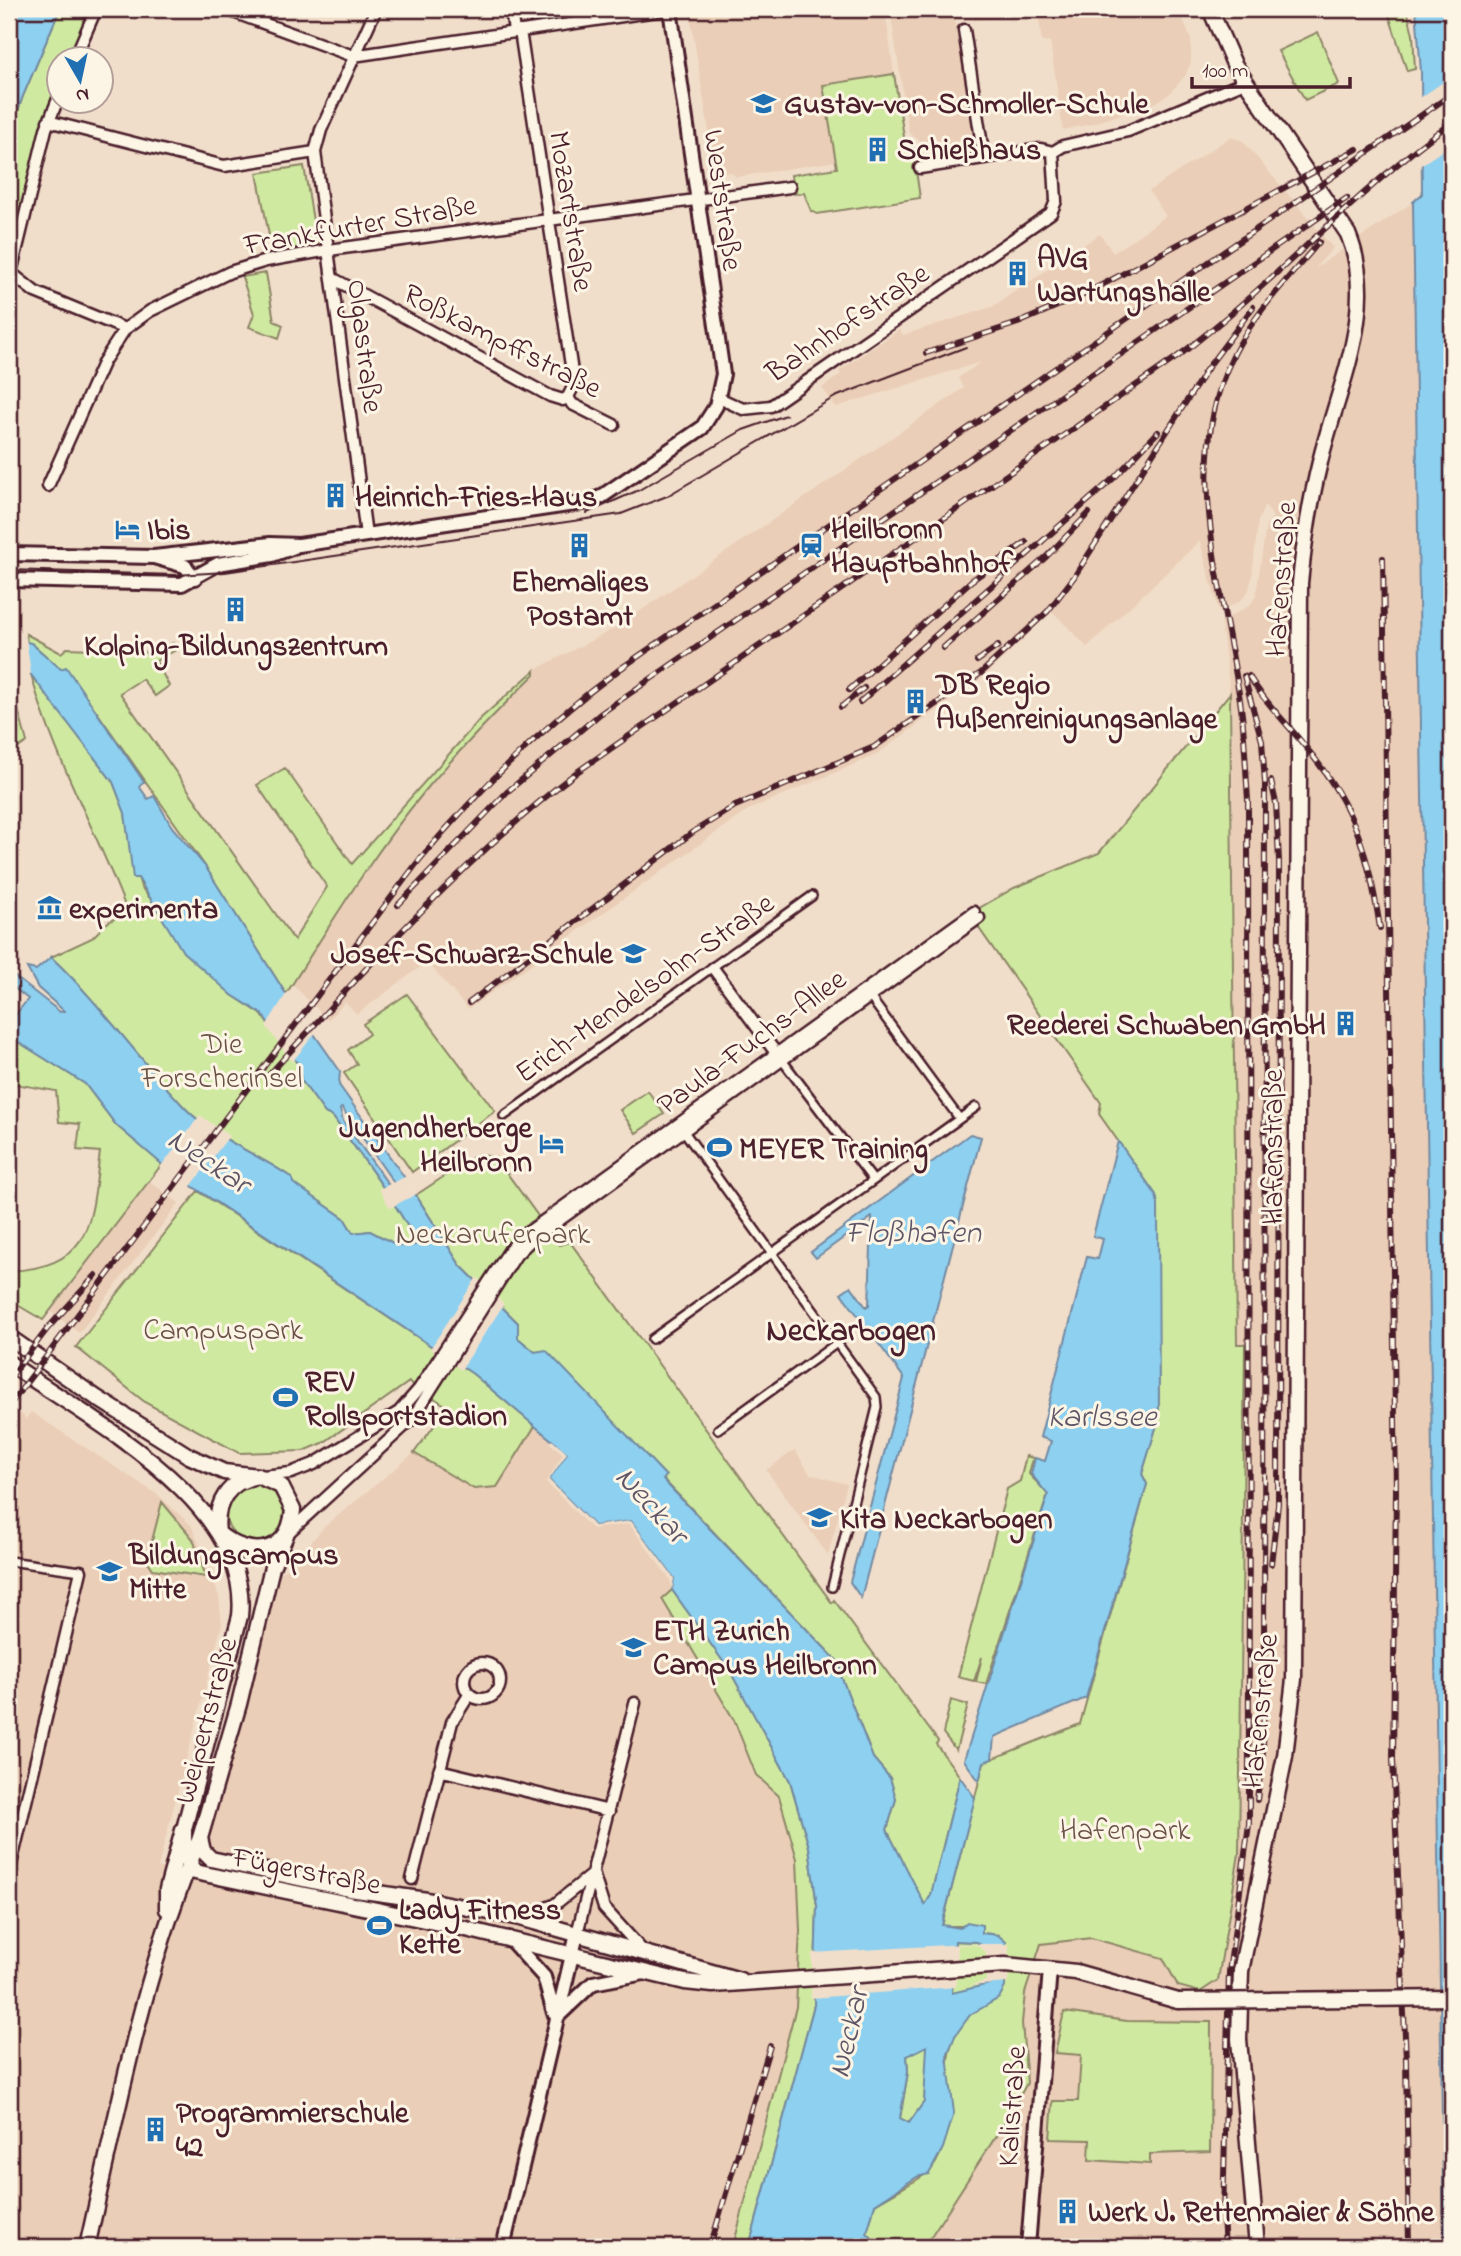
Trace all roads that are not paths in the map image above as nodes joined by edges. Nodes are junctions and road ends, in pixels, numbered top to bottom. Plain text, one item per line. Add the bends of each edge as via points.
1 (96, 9) edge
2 (225, 9) edge
3 (376, 9) edge
4 (511, 9) edge
5 (670, 9) edge
6 (1210, 9) edge
7 (964, 30) dead end
8 (517, 32) junction
9 (80, 46) edge
10 (353, 56) junction
11 (1245, 82) junction
12 (50, 116) edge
13 (48, 121) junction
14 (315, 152) junction
15 (1053, 152) junction
16 (985, 158) junction
17 (920, 168) dead end
18 (790, 187) dead end
19 (698, 201) junction
20 (548, 218) junction
21 (329, 250) junction
22 (332, 278) junction
23 (125, 329) junction
24 (568, 397) junction
25 (719, 398) junction
26 (614, 425) dead end
27 (48, 486) dead end
28 (366, 536) junction
29 (299, 545) junction
30 (223, 550) junction
31 (12, 554) edge
32 (154, 557) junction
33 (184, 566) junction
34 (195, 578) junction
35 (9, 580) edge
36 (173, 585) junction
37 (812, 896) dead end
38 (977, 915) dead end
39 (713, 968) junction
40 (867, 993) junction
41 (779, 1056) junction
42 (976, 1107) dead end
43 (503, 1116) dead end
44 (959, 1118) junction
45 (681, 1128) junction
46 (873, 1180) junction
47 (772, 1253) junction
48 (9, 1337) edge
49 (652, 1339) dead end
50 (837, 1343) junction
51 (9, 1363) edge
52 (424, 1392) junction
53 (718, 1429) dead end
54 (258, 1476) junction
55 (218, 1533) junction
56 (286, 1535) junction
57 (9, 1561) edge
58 (81, 1571) joint
59 (832, 1587) dead end
60 (470, 1695) dead end
61 (635, 1703) dead end
62 (439, 1770) junction
63 (609, 1811) junction
64 (184, 1829) junction
65 (200, 1838) junction
66 (188, 1866) junction
67 (9, 1872) edge
68 (593, 1873) junction
69 (412, 1879) dead end
70 (167, 1917) junction
71 (520, 1918) junction
72 (577, 1934) junction
73 (509, 1938) junction
74 (646, 1953) junction
75 (572, 1954) junction
76 (1050, 1969) junction
77 (644, 1973) junction
78 (742, 1981) junction
79 (1452, 1998) edge
80 (555, 2020) junction
81 (87, 2247) edge
82 (503, 2247) edge
83 (1028, 2247) edge
84 (1257, 2247) edge

1 - 9 street
2 - 10 street
3 - 10 street, Olgastraße
4 - 8 street, Mozartstraße
5 - 8 street
5 - 19 street, Weststraße
6 - 11 main road, Hafenstraße via 1227,53
7 - 16 street
8 - 10 street
8 - 20 street, Mozartstraße
10 - 14 street, Olgastraße
11 - 15 street via 1136,128
11 - 84 main road, Hafenstraße via 1348,234 1361,301 1310,505 1300,583 1294,1679 1285,1756 1241,1971 1239,2039
12 - 13 street
13 - 14 street via 224,166
13 - 23 street via 11,273 35,292
14 - 21 street, Olgastraße
15 - 16 street via 1041,149
15 - 25 street, Bahnhofstraße via 1056,201 1051,213 771,406 743,409
16 - 17 street
18 - 19 street, Frankfurter Straße
19 - 20 street, Frankfurter Straße
19 - 25 street, Weststraße via 723,368
20 - 21 street, Frankfurter Straße
20 - 24 street, Mozartstraße via 573,386
21 - 22 street, Olgastraße
21 - 23 street, Frankfurter Straße via 230,272 150,311
22 - 24 street, Roßkampffstraße via 550,396
22 - 28 street, Olgastraße
23 - 27 street, Frankfurter Straße via 104,361
24 - 26 street, Roßkampffstraße via 572,404
25 - 28 street via 702,428 594,501
28 - 29 street
29 - 30 street
29 - 34 street via 272,555 218,564
30 - 32 street
30 - 33 street
31 - 32 street
32 - 33 street
33 - 34 street
33 - 36 street
34 - 36 street
35 - 36 street
37 - 39 street, Erich-Mendelsohn-Straße
38 - 40 street, Paula-Fuchs-Allee
39 - 41 street
39 - 43 street, Erich-Mendelsohn-Straße
40 - 41 street, Paula-Fuchs-Allee
40 - 44 street
41 - 45 street, Paula-Fuchs-Allee
41 - 46 street
42 - 44 street
44 - 46 street
45 - 47 street
45 - 52 street, Paula-Fuchs-Allee via 512,1253
46 - 47 street
47 - 49 street
47 - 50 street
48 - 54 main road via 189,1456 224,1472
50 - 53 street
50 - 59 street via 871,1389 877,1407
51 - 55 main road via 167,1473 202,1508
52 - 54 street via 314,1464 291,1473
52 - 56 street via 412,1419
54 - 55 main road via 229,1488 217,1516
54 - 56 main road via 270,1479 289,1497 293,1510
55 - 56 main road via 254,1550 266,1549
55 - 64 main road, Weipertstraße via 240,1592 240,1616
56 - 65 main road, Weipertstraße via 272,1567
57 - 58 street
58 - 67 street
60 - 62 street via 453,1722
61 - 63 street
62 - 63 street
62 - 69 street
63 - 68 street
64 - 66 main road, Fügerstraße via 182,1847
64 - 70 main road, Weipertstraße via 167,1889
65 - 66 main road, Weipertstraße
65 - 71 main road, Fügerstraße via 203,1851 221,1863
66 - 70 main road, Weipertstraße
66 - 73 main road, Fügerstraße via 215,1878
68 - 71 street via 554,1905
68 - 72 street
68 - 74 street via 608,1914
70 - 81 main road, Weipertstraße
71 - 72 main road, Fügerstraße
72 - 74 main road, Fügerstraße
72 - 75 street
73 - 75 main road, Fügerstraße
73 - 80 street via 544,1978
74 - 78 main road, Fügerstraße
75 - 77 main road, Fügerstraße
75 - 80 street
76 - 78 main road, Fügerstraße via 965,1966
76 - 79 main road, Fügerstraße, bridge via 1178,2001
76 - 83 street, Kalistraße
77 - 78 main road, Fügerstraße via 713,1985
77 - 80 street via 593,1983
80 - 82 street

